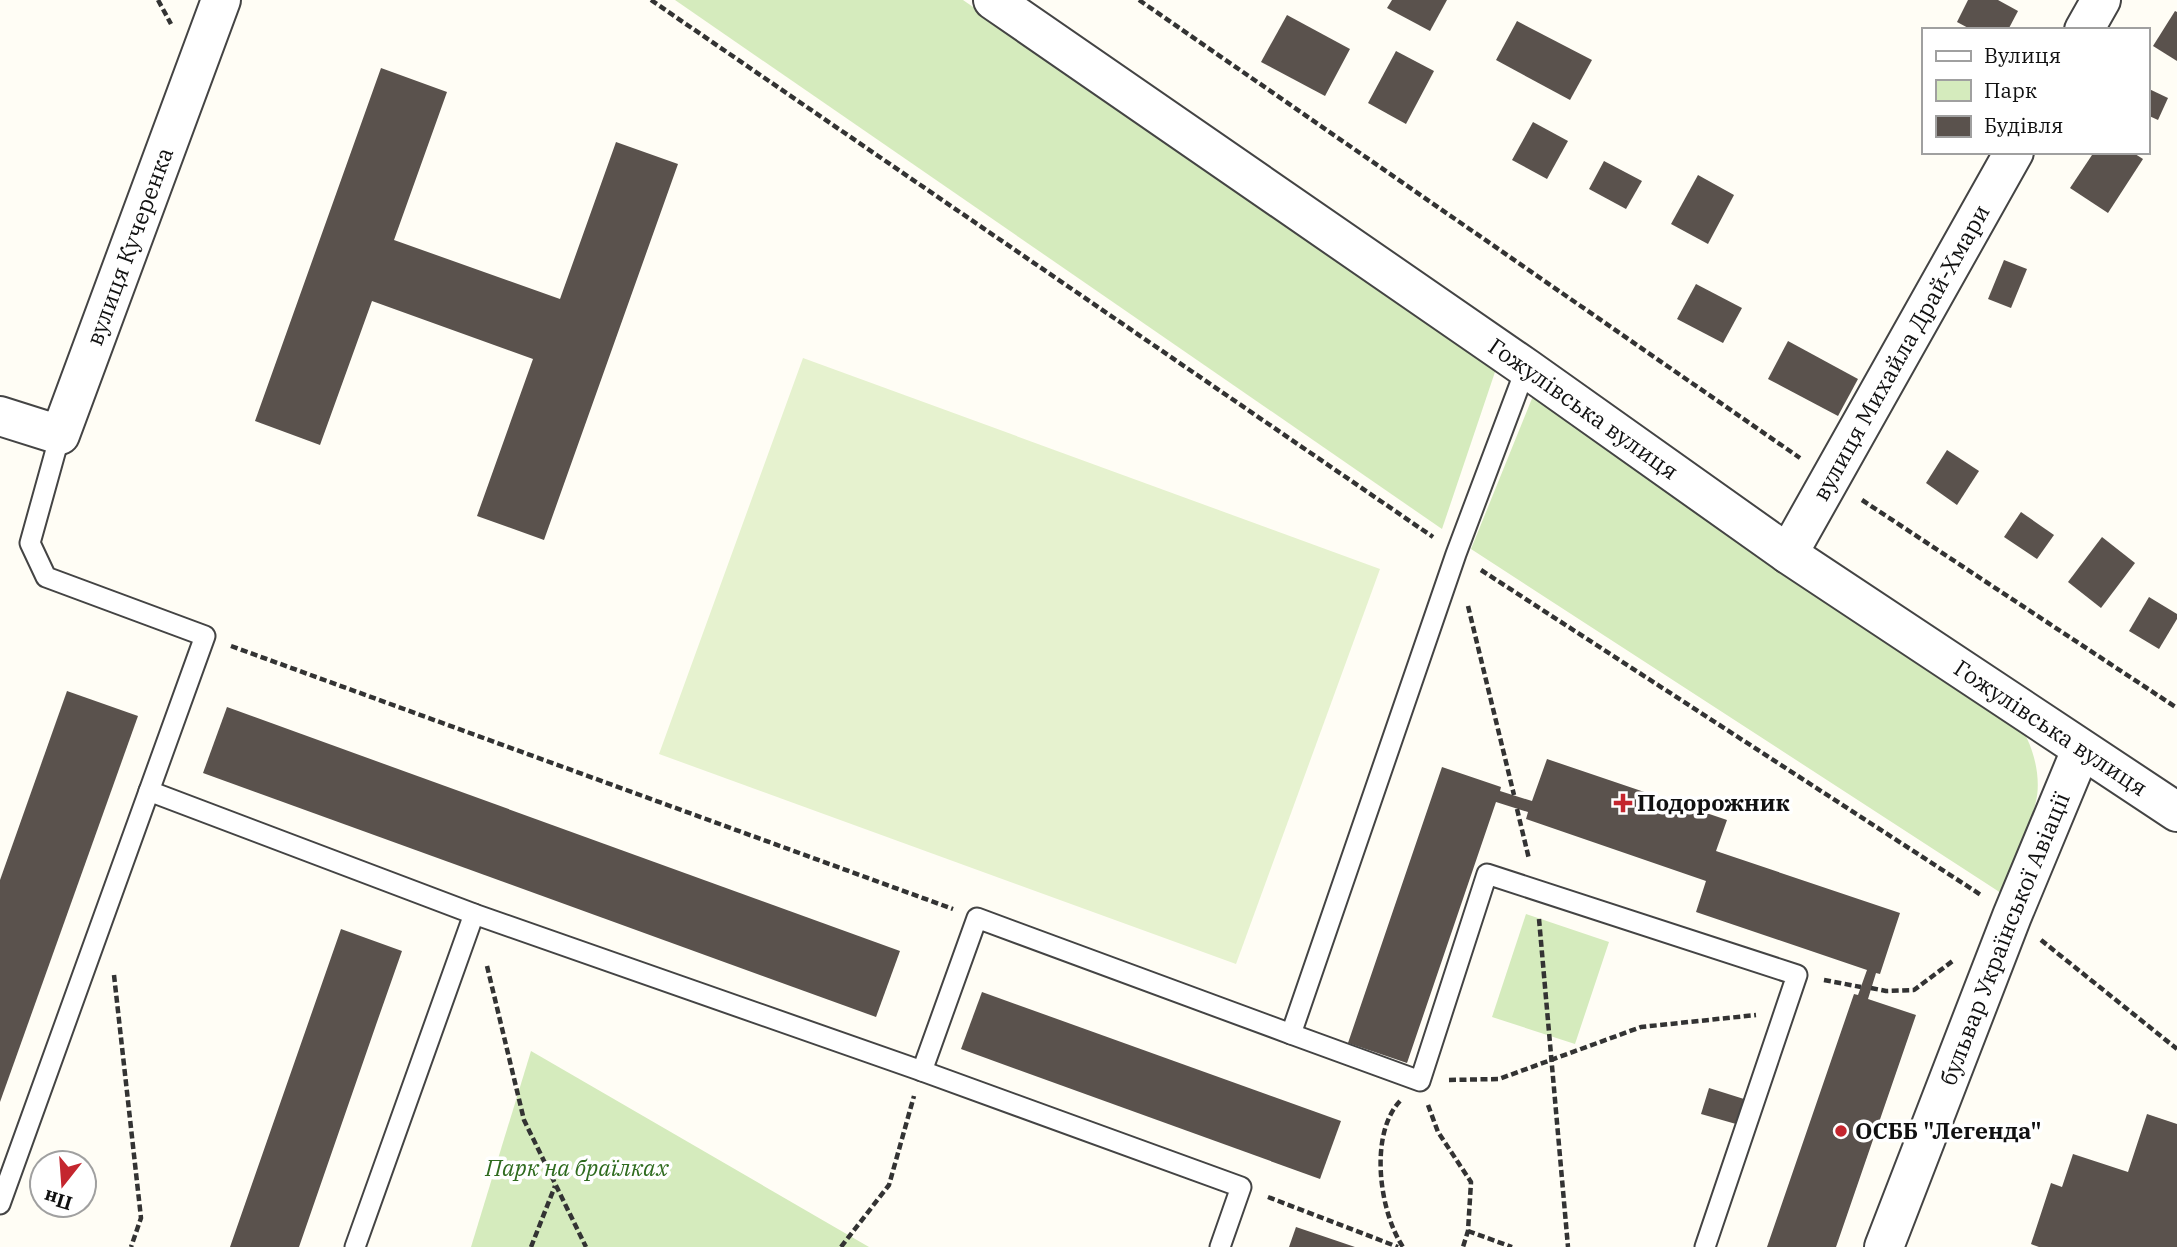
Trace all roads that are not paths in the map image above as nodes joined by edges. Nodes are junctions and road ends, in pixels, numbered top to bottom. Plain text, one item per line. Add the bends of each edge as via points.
1 (221, 0) edge
2 (993, 0) edge
3 (2101, 0) edge
4 (2085, 28) edge
5 (2013, 154) edge
6 (1526, 368) junction
7 (0, 416) edge
8 (60, 435) junction
9 (1788, 554) junction
10 (2081, 750) junction
11 (149, 791) junction
12 (2177, 812) edge
13 (474, 914) junction
14 (1291, 1034) junction
15 (922, 1071) junction
16 (0, 1204) edge
17 (1893, 1244) edge
18 (355, 1247) edge
19 (1220, 1247) edge
20 (1705, 1247) edge

1 - 8 street, вулиця Кучеренка
2 - 6 street, Гожулівська вулиця
3 - 4 street
5 - 9 street, вулиця Михайла Драй-Хмари
6 - 9 street, Гожулівська вулиця
6 - 14 lane via 1456,554
7 - 8 street
8 - 11 lane via 30,543 46,577 205,636
9 - 10 street, Гожулівська вулиця
10 - 12 street, Гожулівська вулиця
10 - 17 street, бульвар Української Авіації via 2012,916
11 - 13 lane
11 - 16 lane
13 - 15 lane
13 - 18 lane
14 - 15 lane via 977,918
14 - 20 lane via 1420,1081 1487,874 1797,975
15 - 19 lane via 1241,1187

